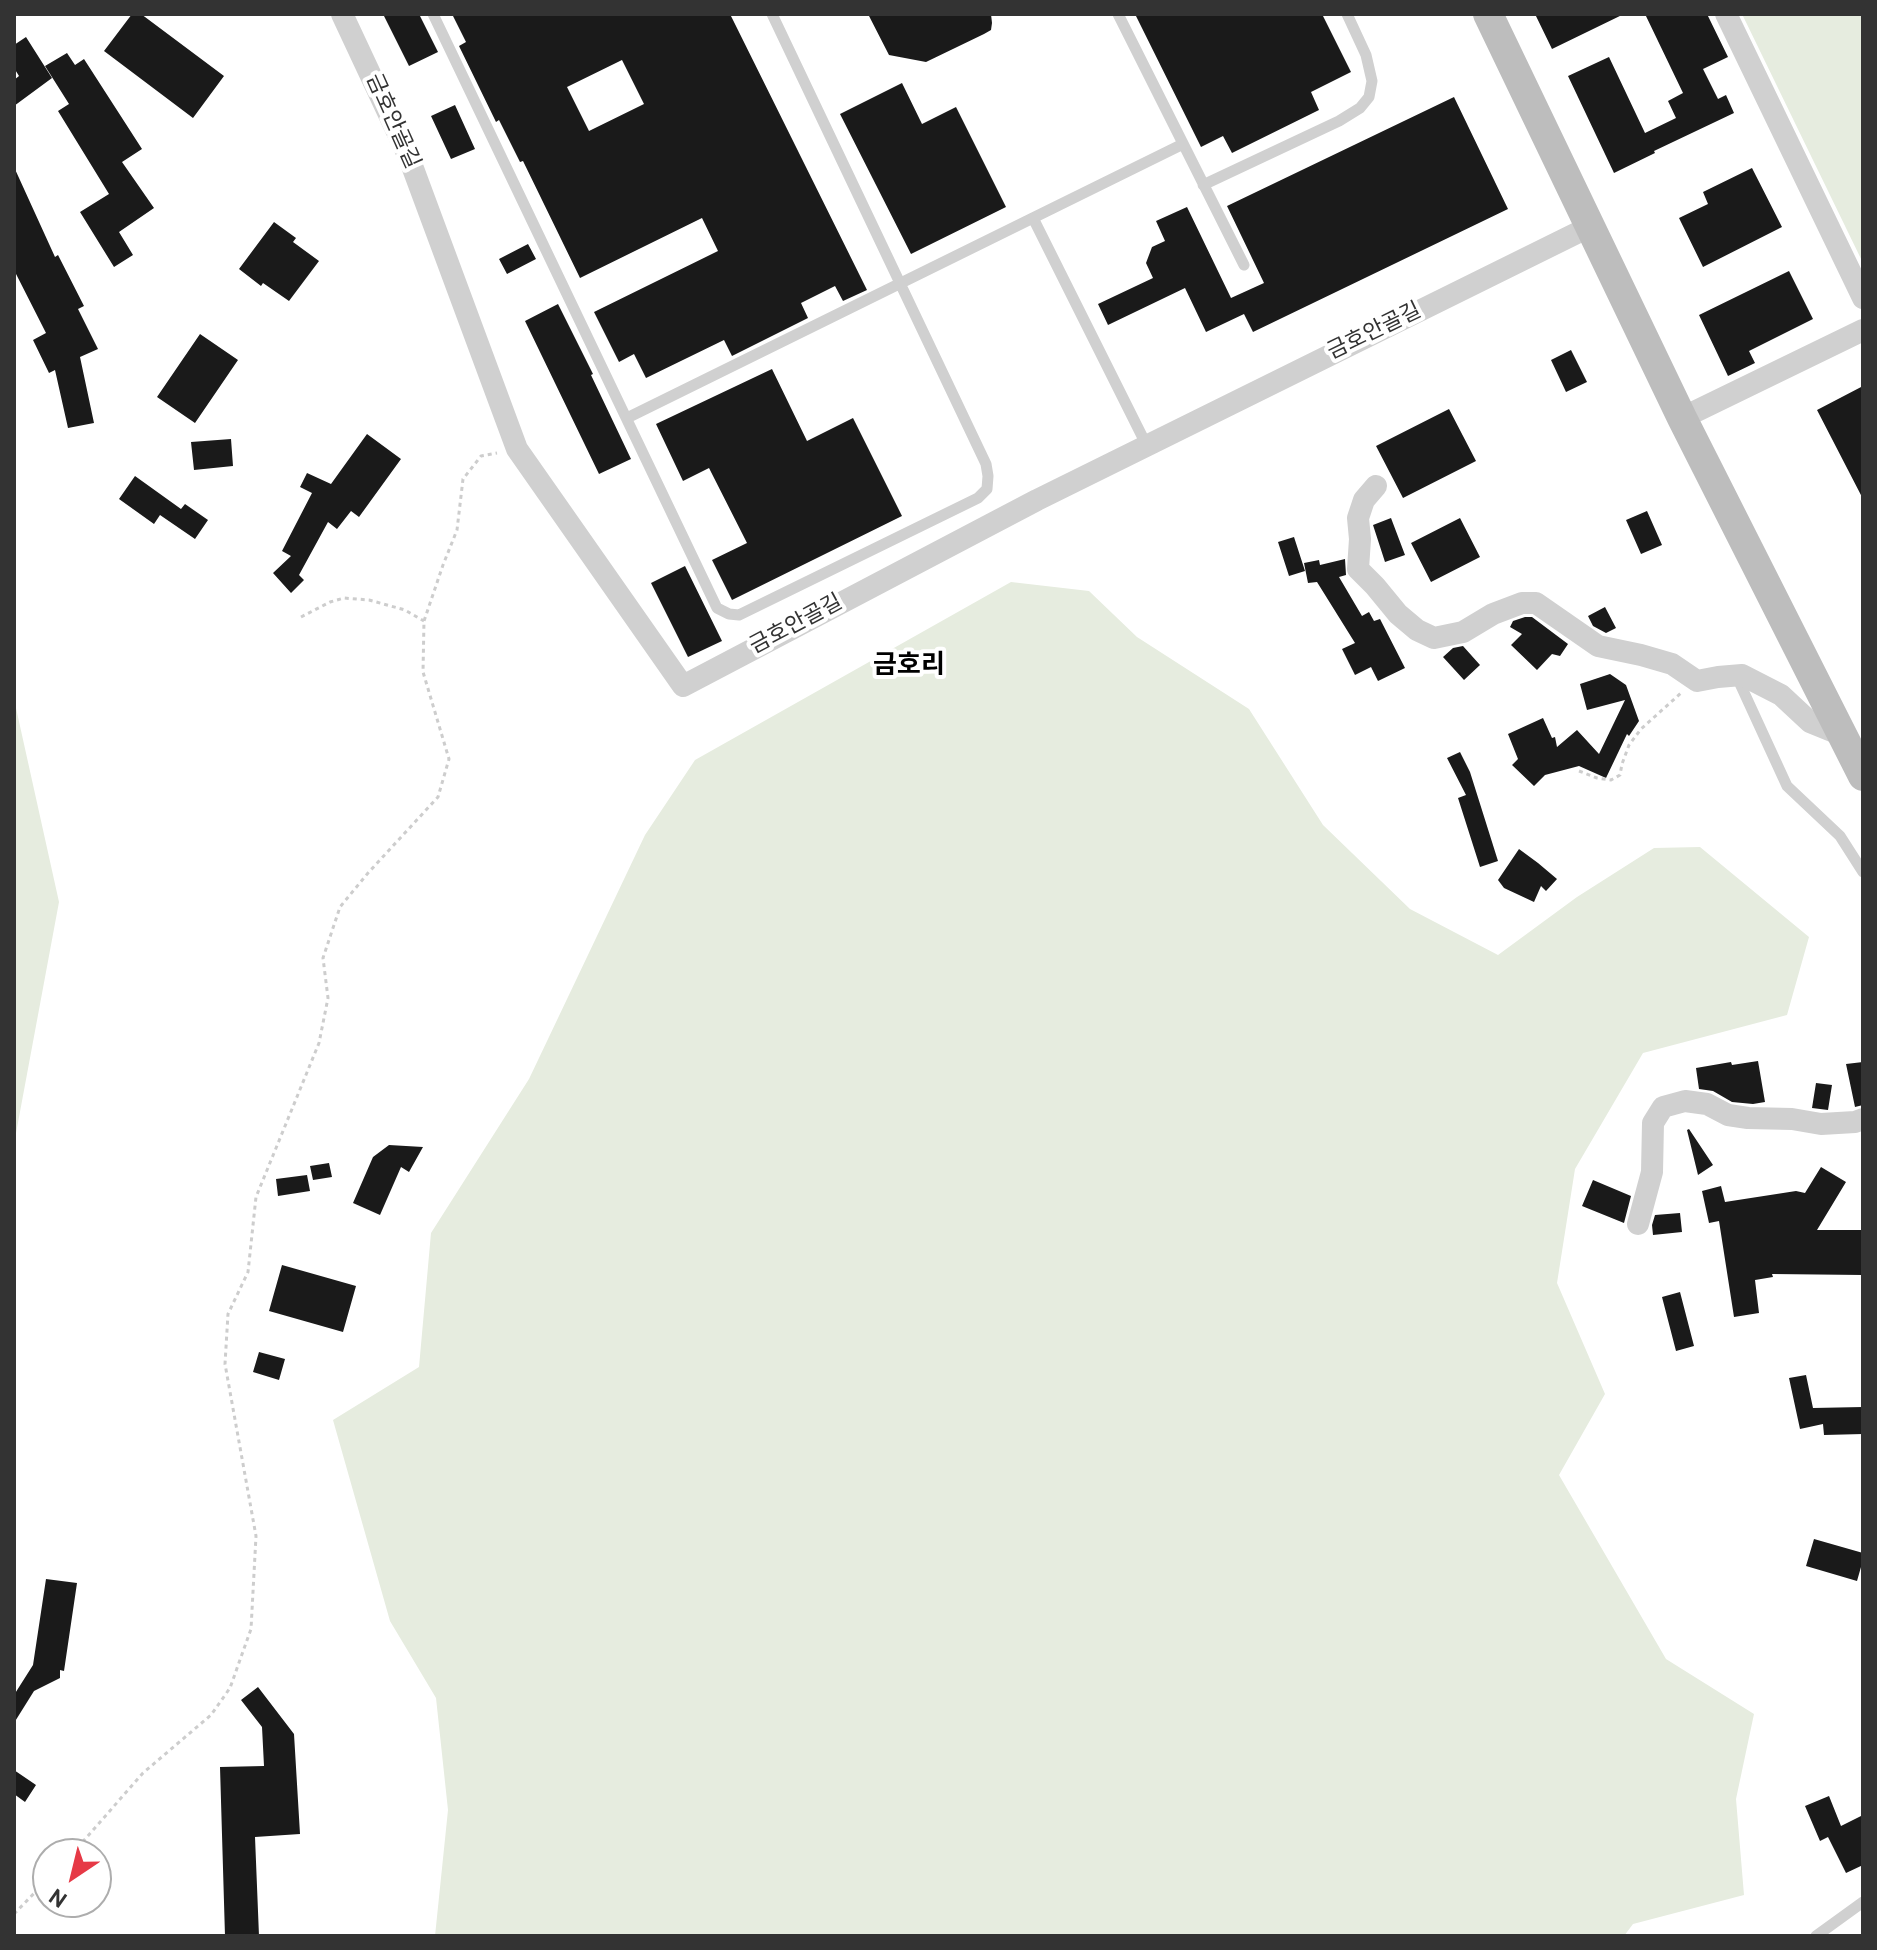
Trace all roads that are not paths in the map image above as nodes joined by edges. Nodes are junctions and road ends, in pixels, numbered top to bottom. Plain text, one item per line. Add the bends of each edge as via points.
1 (342, 14) edge
2 (433, 14) edge
3 (1118, 14) edge
4 (1347, 14) edge
5 (1488, 14) edge
6 (1726, 14) edge
7 (776, 15) edge
8 (1183, 144) junction
9 (1203, 185) junction
10 (1033, 218) junction
11 (1589, 227) junction
12 (1244, 265) dead end
13 (900, 284) junction
14 (1863, 298) edge
15 (1863, 330) edge
16 (627, 418) junction
17 (1682, 418) junction
18 (1147, 446) junction
19 (1376, 486) dead end
20 (1736, 675) junction
21 (1842, 735) junction
22 (1863, 776) edge
23 (1863, 872) edge
24 (1863, 1119) edge
25 (1638, 1224) dead end
26 (1863, 1902) edge
27 (1816, 1936) edge

1 - 18 street, 금호안골길 via 408,155 517,449 683,686
2 - 16 lane
3 - 8 lane
4 - 9 lane via 1372,81 1360,108
5 - 11 street
6 - 14 street
7 - 13 lane
8 - 9 lane
8 - 10 lane
9 - 12 lane
10 - 13 lane
10 - 18 lane
11 - 17 street
11 - 18 street, 금호안골길
13 - 16 lane
13 - 16 lane via 986,464 987,489 978,498 739,615 729,614 717,608
15 - 17 street
17 - 21 street
19 - 20 street via 1358,518 1358,569 1417,630 1434,638 1463,632 1493,614 1536,603 1598,646 1672,664 1697,681
20 - 21 street via 1781,695 1810,722
20 - 23 lane via 1787,786 1840,836
21 - 22 street
24 - 25 street via 1821,1124 1728,1115 1685,1101 1663,1107 1653,1123 1652,1172
26 - 27 lane

